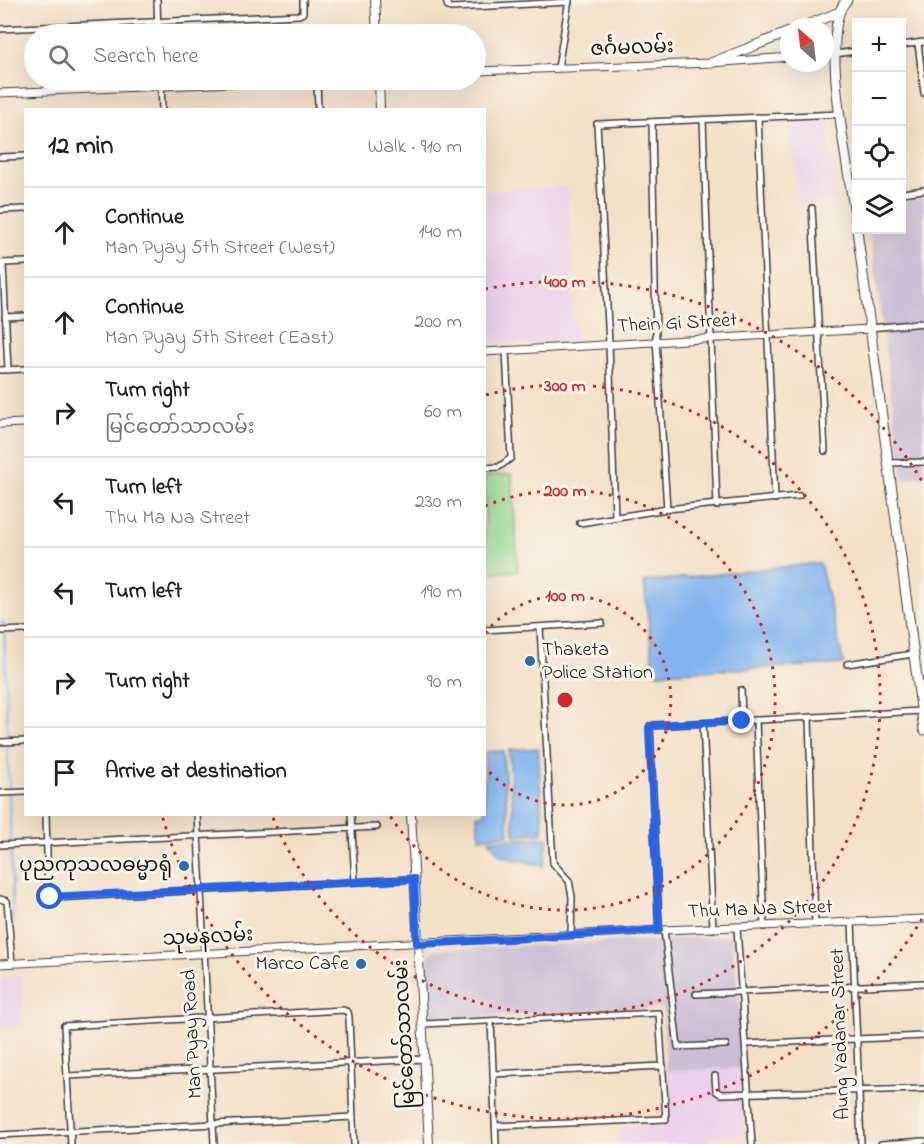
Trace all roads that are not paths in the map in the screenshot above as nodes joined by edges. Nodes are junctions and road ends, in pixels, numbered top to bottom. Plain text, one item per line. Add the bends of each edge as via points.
1 (157, 0) edge
2 (303, 0) edge
3 (375, 0) edge
4 (446, 0) edge
5 (847, 0) edge
6 (569, 1) edge
7 (837, 13) junction
8 (824, 18) edge
9 (158, 22) junction
10 (113, 24) edge
11 (376, 24) edge
12 (24, 28) edge
13 (834, 28) edge
14 (0, 29) edge
15 (780, 36) edge
16 (921, 43) edge
17 (906, 45) edge
18 (852, 51) edge
19 (834, 53) edge
20 (780, 58) edge
21 (711, 63) junction
22 (558, 68) junction
23 (486, 71) edge
24 (833, 72) edge
25 (48, 90) edge
26 (161, 90) edge
27 (317, 90) edge
28 (379, 90) edge
29 (0, 93) edge
30 (924, 93) edge
31 (162, 108) edge
32 (318, 108) edge
33 (380, 108) edge
34 (841, 114) junction
35 (758, 117) junction
36 (703, 120) junction
37 (652, 122) junction
38 (24, 156) edge
39 (0, 157) edge
40 (852, 181) edge
41 (924, 190) edge
42 (906, 192) edge
43 (812, 208) dead end
44 (24, 209) edge
45 (0, 210) edge
46 (858, 234) edge
47 (24, 262) edge
48 (2, 263) edge
49 (24, 316) edge
50 (5, 317) junction
51 (924, 323) edge
52 (870, 328) junction
53 (820, 332) junction
54 (766, 336) junction
55 (710, 339) junction
56 (656, 340) junction
57 (609, 343) junction
58 (506, 350) junction
59 (486, 352) edge
60 (24, 369) edge
61 (0, 370) edge
62 (8, 370) junction
63 (24, 423) edge
64 (0, 424) edge
65 (825, 451) dead end
66 (924, 462) edge
67 (888, 463) junction
68 (486, 468) edge
69 (799, 496) dead end
70 (775, 499) junction
71 (717, 506) junction
72 (667, 509) junction
73 (615, 517) junction
74 (580, 523) dead end
75 (602, 623) dead end
76 (540, 627) junction
77 (24, 630) edge
78 (486, 630) edge
79 (0, 631) edge
80 (913, 654) junction
81 (847, 664) dead end
82 (741, 690) dead end
83 (921, 711) junction
84 (809, 718) junction
85 (756, 720) junction
86 (742, 721) junction
87 (703, 723) junction
88 (924, 730) edge
89 (24, 741) edge
90 (0, 742) edge
91 (24, 792) edge
92 (0, 794) edge
93 (46, 816) edge
94 (197, 816) edge
95 (351, 816) edge
96 (411, 816) edge
97 (377, 827) dead end
98 (351, 828) junction
99 (199, 837) junction
100 (46, 843) junction
101 (0, 845) edge
102 (414, 879) junction
103 (355, 882) junction
104 (201, 889) junction
105 (3, 899) edge
106 (924, 919) edge
107 (852, 922) junction
108 (815, 924) junction
109 (764, 927) junction
110 (737, 928) junction
111 (713, 929) junction
112 (662, 930) junction
113 (571, 935) junction
114 (417, 944) junction
115 (204, 954) junction
116 (0, 964) edge
117 (12, 964) junction
118 (924, 983) edge
119 (854, 987) junction
120 (743, 990) junction
121 (696, 994) dead end
122 (207, 1019) junction
123 (491, 1021) junction
124 (423, 1024) junction
125 (924, 1036) edge
126 (856, 1040) junction
127 (746, 1044) junction
128 (726, 1045) dead end
129 (425, 1059) junction
130 (351, 1063) junction
131 (663, 1066) junction
132 (210, 1069) junction
133 (493, 1074) junction
134 (67, 1076) junction
135 (715, 1076) dead end
136 (924, 1089) edge
137 (859, 1092) junction
138 (749, 1094) junction
139 (353, 1117) junction
140 (213, 1124) junction
141 (495, 1126) junction
142 (70, 1131) junction
143 (0, 1135) edge
144 (924, 1142) edge
145 (71, 1144) edge
146 (214, 1144) edge
147 (354, 1144) edge
148 (429, 1144) edge
149 (496, 1144) edge
150 (752, 1144) edge
151 (861, 1144) edge
152 (881, 1144) edge

1 - 9 street
2 - 9 street via 303,13 299,15
3 - 11 main road
4 - 6 street via 448,7
5 - 7 main road
6 - 22 street
7 - 8 main road
7 - 13 main road
9 - 10 street
12 - 14 street
15 - 21 main road
16 - 17 street
16 - 30 street
18 - 19 street
20 - 21 street, ဇင်္ဂမလမ်း
21 - 22 street, ဇင်္ဂမလမ်း
22 - 23 street, ဇင်္ဂမလမ်း
24 - 34 main road
25 - 29 street
26 - 31 street
27 - 32 street
28 - 33 main road
34 - 35 street
34 - 40 main road
35 - 36 street
35 - 54 street
36 - 37 street
36 - 55 street
37 - 56 street
37 - 57 street via 597,124
38 - 39 street
41 - 42 street
43 - 53 street
44 - 45 street
46 - 52 main road
47 - 48 street
48 - 50 street
49 - 50 street
50 - 62 street
51 - 52 street
52 - 53 street, Thein Gi Street
52 - 67 main road
53 - 54 street, Thein Gi Street
53 - 65 street
54 - 55 street, Thein Gi Street
54 - 70 street
55 - 56 street, Thein Gi Street
55 - 71 street
56 - 57 street, Thein Gi Street
56 - 72 street
57 - 58 street, Thein Gi Street
57 - 73 street
58 - 59 street, Thein Gi Street
58 - 68 street via 511,458 499,467
60 - 62 street
61 - 62 street
63 - 64 street
66 - 67 street
67 - 80 main road
69 - 70 street
70 - 71 street
71 - 72 street
72 - 73 street
73 - 74 street
75 - 76 street
76 - 78 street
76 - 113 street via 553,863 569,881
77 - 79 street
80 - 81 street
80 - 83 main road
82 - 86 street
83 - 84 street
83 - 88 main road
84 - 85 street
84 - 108 street
85 - 86 street
85 - 109 street
86 - 87 street
87 - 111 street
87 - 112 street via 650,726
89 - 90 street
91 - 92 street
93 - 100 street
94 - 99 street, Man Pyay Road
95 - 98 street
96 - 102 main road, မြင်တော်သာလမ်း
97 - 98 street
98 - 99 street
98 - 103 street
99 - 100 street
99 - 104 street, Man Pyay Road
100 - 101 street
100 - 104 street via 50,897
102 - 103 street
102 - 114 main road, မြင်တော်သာလမ်း
103 - 104 street
104 - 115 street, Man Pyay Road
105 - 117 street
106 - 107 street, Thu Ma Na Street
107 - 108 street, Thu Ma Na Street
107 - 119 street, Aung Yadanar Street
108 - 109 street, Thu Ma Na Street
109 - 110 street, Thu Ma Na Street
110 - 111 street, Thu Ma Na Street
110 - 120 street
111 - 112 street, Thu Ma Na Street
112 - 113 street, Thu Ma Na Street
112 - 128 street via 678,1047
113 - 114 street, Thu Ma Na Street
114 - 115 street, သုမနလမ်း
114 - 124 main road, မြင်တော်သာလမ်း
115 - 117 street, သုမနလမ်း
115 - 122 street, Man Pyay Road
116 - 117 street, သုမနလမ်း
118 - 119 street
119 - 120 street
119 - 126 street, Aung Yadanar Street
120 - 121 street
120 - 127 street
122 - 130 street via 344,1010 348,1012
122 - 132 street, Man Pyay Road
122 - 134 street via 64,1026
123 - 124 street
123 - 131 street via 659,1013
123 - 133 street
124 - 129 main road, မြင်တော်သာလမ်း
125 - 126 street
126 - 127 street
126 - 137 street, Aung Yadanar Street
127 - 138 street
129 - 130 street
129 - 148 main road, မြင်တော်သာလမ်း
130 - 132 street
130 - 139 street
131 - 133 street
131 - 141 street via 666,1119
132 - 134 street
132 - 140 street, Man Pyay Road
133 - 141 street
134 - 142 street
135 - 138 street via 718,1093
136 - 137 street
137 - 138 street
137 - 151 street, Aung Yadanar Street
138 - 150 street
139 - 140 street
139 - 147 street
140 - 142 street
140 - 146 street, Man Pyay Road
141 - 149 street
142 - 143 street
142 - 145 street
144 - 152 street

